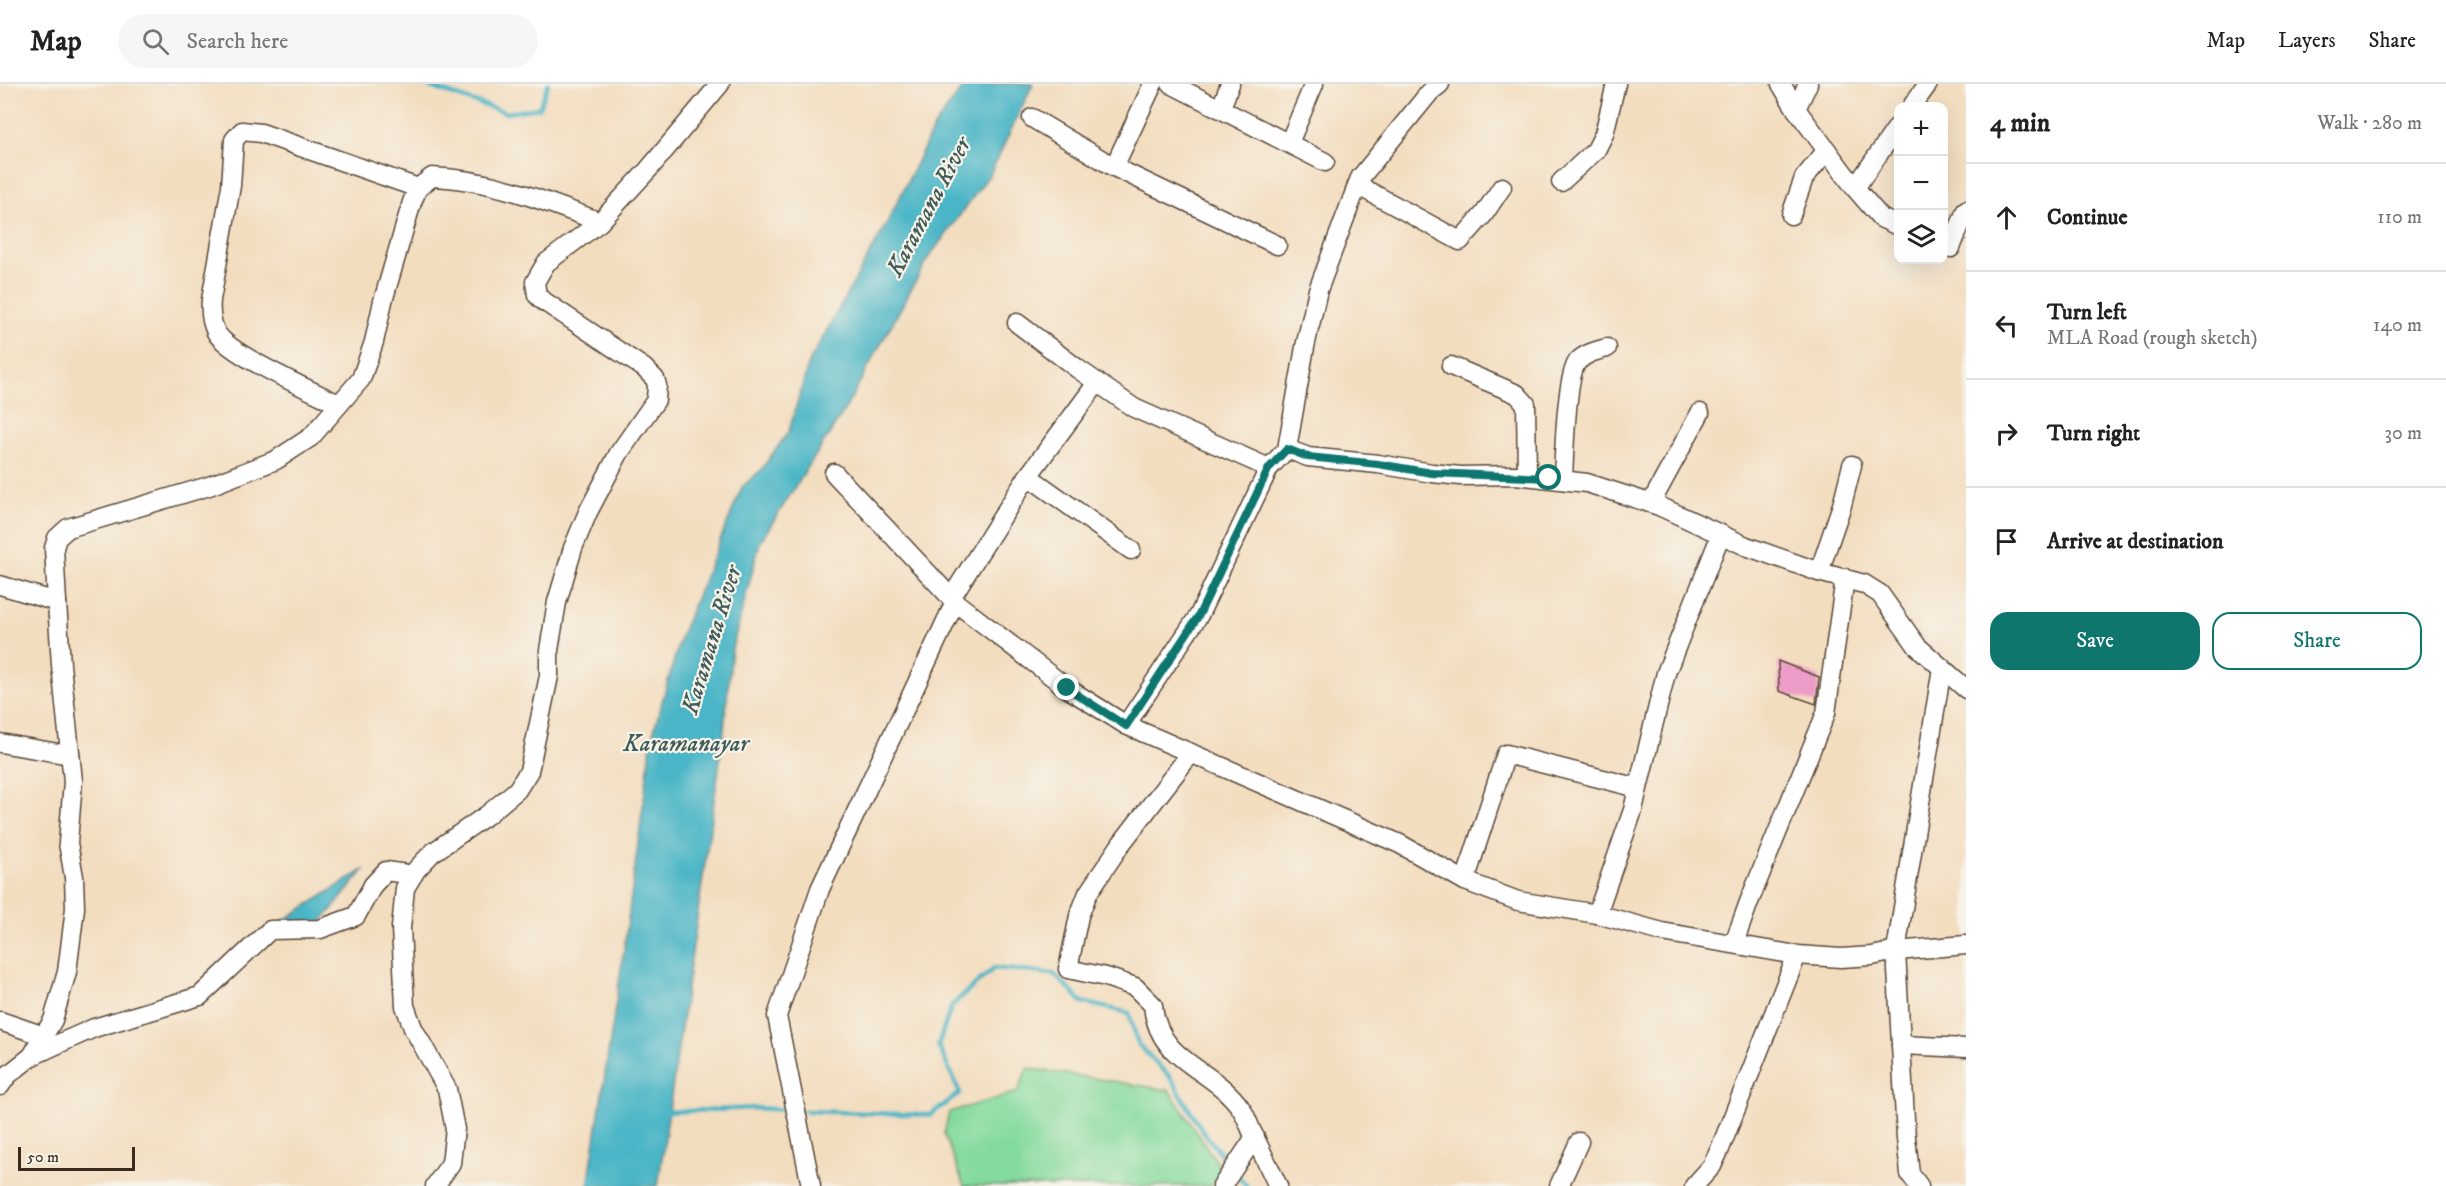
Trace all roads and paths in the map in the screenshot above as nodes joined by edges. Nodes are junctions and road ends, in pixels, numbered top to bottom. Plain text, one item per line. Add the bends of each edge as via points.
1 (720, 84) edge
2 (1153, 84) edge
3 (1171, 84) edge
4 (1230, 84) edge
5 (1314, 84) edge
6 (1440, 84) edge
7 (1616, 84) edge
8 (1781, 84) edge
9 (1808, 84) edge
10 (1928, 84) edge
11 (1915, 102) edge
12 (1221, 108) junction
13 (1796, 110) junction
14 (1032, 118) dead end
15 (1894, 133) edge
16 (1289, 143) junction
17 (1827, 150) junction
18 (1325, 162) dead end
19 (1114, 167) junction
20 (1561, 182) dead end
21 (1357, 185) junction
22 (1502, 187) dead end
23 (418, 188) junction
24 (1855, 188) junction
25 (1966, 210) edge
26 (1791, 215) dead end
27 (600, 222) junction
28 (1894, 224) edge
29 (1277, 245) dead end
30 (1954, 249) edge
31 (1017, 323) dead end
32 (1607, 348) dead end
33 (1451, 366) dead end
34 (1097, 383) junction
35 (339, 404) junction
36 (1700, 413) dead end
37 (1287, 449) junction
38 (1852, 465) dead end
39 (1269, 468) junction
40 (834, 473) dead end
41 (1028, 476) junction
42 (1527, 476) junction
43 (1563, 480) junction
44 (1651, 503) junction
45 (1721, 534) junction
46 (1131, 550) dead end
47 (1819, 572) junction
48 (1845, 578) junction
49 (0, 585) edge
50 (953, 600) junction
51 (57, 602) junction
52 (1942, 668) junction
53 (1966, 689) edge
54 (1126, 726) junction
55 (0, 743) edge
56 (1191, 753) junction
57 (70, 755) junction
58 (1638, 788) junction
59 (412, 875) junction
60 (1465, 881) junction
61 (1597, 914) junction
62 (1734, 943) junction
63 (1966, 945) edge
64 (1896, 951) junction
65 (1797, 955) junction
66 (0, 1021) edge
67 (44, 1036) junction
68 (1901, 1045) junction
69 (1966, 1048) edge
70 (32, 1056) junction
71 (0, 1086) edge
72 (1255, 1137) junction
73 (1579, 1142) dead end
74 (435, 1186) edge
75 (811, 1186) edge
76 (1222, 1186) edge
77 (1278, 1186) edge
78 (1559, 1186) edge
79 (1694, 1186) edge
80 (1919, 1186) edge

1 - 27 street
2 - 19 street
3 - 12 street
4 - 12 street
5 - 16 street
6 - 21 street
7 - 20 street via 1604,134 1596,150
8 - 13 street
9 - 13 street
10 - 11 street
12 - 16 street
13 - 17 street
14 - 19 street
15 - 24 street
16 - 18 street
17 - 24 street
17 - 26 street via 1804,178
19 - 29 street
21 - 22 street via 1460,242
21 - 37 street via 1318,290
23 - 27 street via 432,177 460,178 531,196
23 - 35 street via 368,360 361,379
23 - 35 street via 261,133 242,131 234,140 231,186 211,300 216,334 252,360
24 - 28 street via 1881,218
25 - 30 street
27 - 59 street via 546,263 534,282 535,288 542,300 644,368 657,385 656,400 619,453 573,548 556,602 549,676 529,771 517,790 432,853
31 - 34 street
32 - 43 street via 1588,353 1576,363 1570,385
33 - 42 street via 1517,394 1526,404
34 - 39 street via 1134,408
34 - 41 street
35 - 51 street via 311,437 276,460 209,486 68,528 57,538 54,548
36 - 44 street
37 - 39 street
37 - 42 street via 1308,457 1432,473
38 - 47 street
39 - 54 street via 1199,615
40 - 50 street
41 - 46 street
41 - 50 street
42 - 43 street
43 - 44 street via 1587,483
44 - 45 street
45 - 47 street
45 - 58 street via 1666,673
47 - 48 street
48 - 52 street via 1880,594 1917,646
48 - 62 street via 1826,713
49 - 51 street
50 - 54 street via 1067,688
50 - 75 street via 820,889 777,1016
51 - 57 street
52 - 53 street
52 - 64 street
54 - 56 street
55 - 57 street
56 - 60 street via 1400,844
56 - 72 street via 1121,843 1088,893 1068,969 1135,987 1153,1005 1154,1023 1173,1052 1224,1089 1243,1111
57 - 67 street via 73,781 68,843 75,908 67,972 53,1020
58 - 60 street via 1506,754
58 - 61 street
59 - 70 street via 386,871 356,916 320,929 270,930 200,996 94,1028
59 - 74 street via 405,888 401,928 405,1006 447,1089 455,1129 451,1163
60 - 61 street via 1518,901
61 - 62 street via 1662,932
62 - 65 street
63 - 64 street
64 - 65 street via 1841,958
64 - 68 street
65 - 79 street via 1720,1149 1712,1166
66 - 67 street
67 - 70 street
68 - 69 street
68 - 80 street via 1910,1174
70 - 71 street
72 - 76 street
72 - 77 street
73 - 78 street

